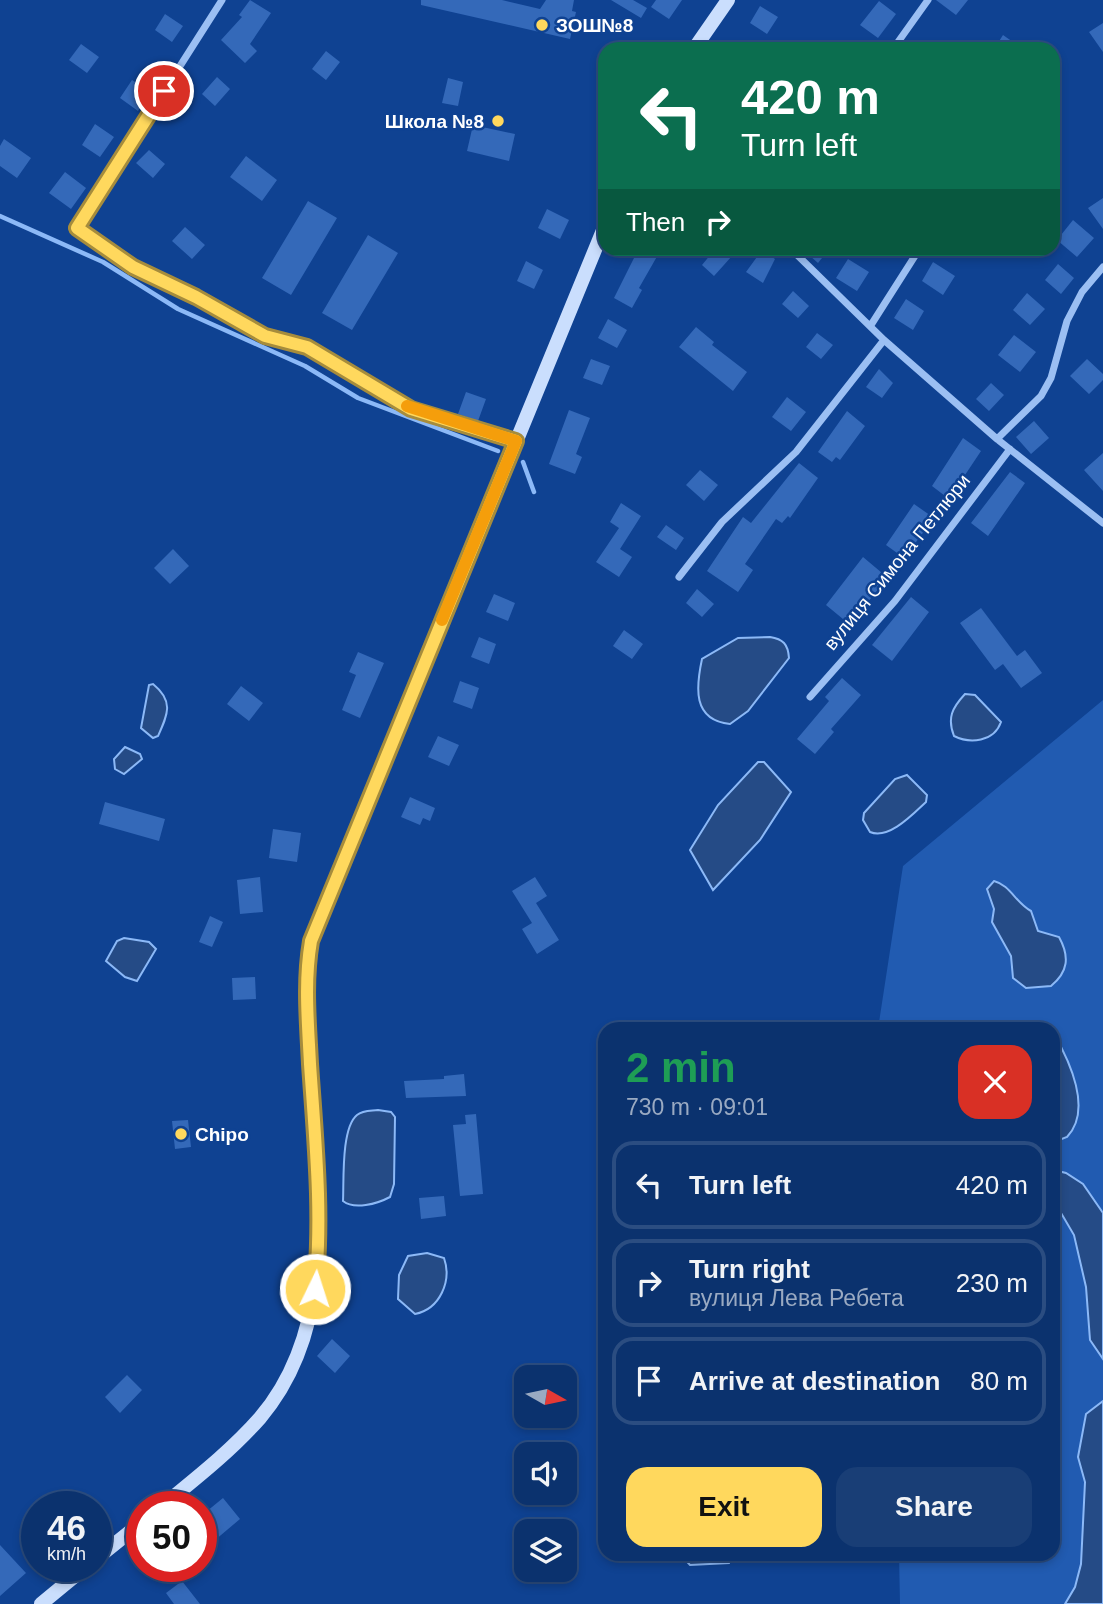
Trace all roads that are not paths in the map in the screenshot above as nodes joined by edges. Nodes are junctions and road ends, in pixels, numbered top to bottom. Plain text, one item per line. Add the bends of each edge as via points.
1 (222, 0) edge
2 (728, 0) edge
3 (928, 0) edge
4 (699, 42) edge
5 (898, 42) edge
6 (598, 242) edge
7 (798, 256) edge
8 (915, 256) edge
9 (1103, 267) edge
10 (871, 325) junction
11 (884, 340) junction
12 (997, 439) junction
13 (516, 441) junction
14 (1010, 449) junction
15 (1103, 523) edge
16 (679, 577) dead end
17 (810, 697) dead end
18 (181, 1491) edge
19 (126, 1535) edge
20 (112, 1546) edge
21 (68, 1582) edge
22 (41, 1604) edge

1 - 13 street via 77,228 133,267 265,336 307,347 411,409
2 - 4 main road
3 - 5 street
6 - 13 main road
7 - 10 street
8 - 10 street
9 - 12 street via 1082,292 1067,321 1051,378 1041,396
10 - 11 street
11 - 12 street
11 - 16 street via 796,452 722,522
12 - 14 street
13 - 18 main road via 311,941 307,1017 318,1234 314,1303 306,1331 262,1415 227,1453
14 - 15 street
14 - 17 street, вулиця Симона Петлюри via 895,601
19 - 20 main road
21 - 22 main road

